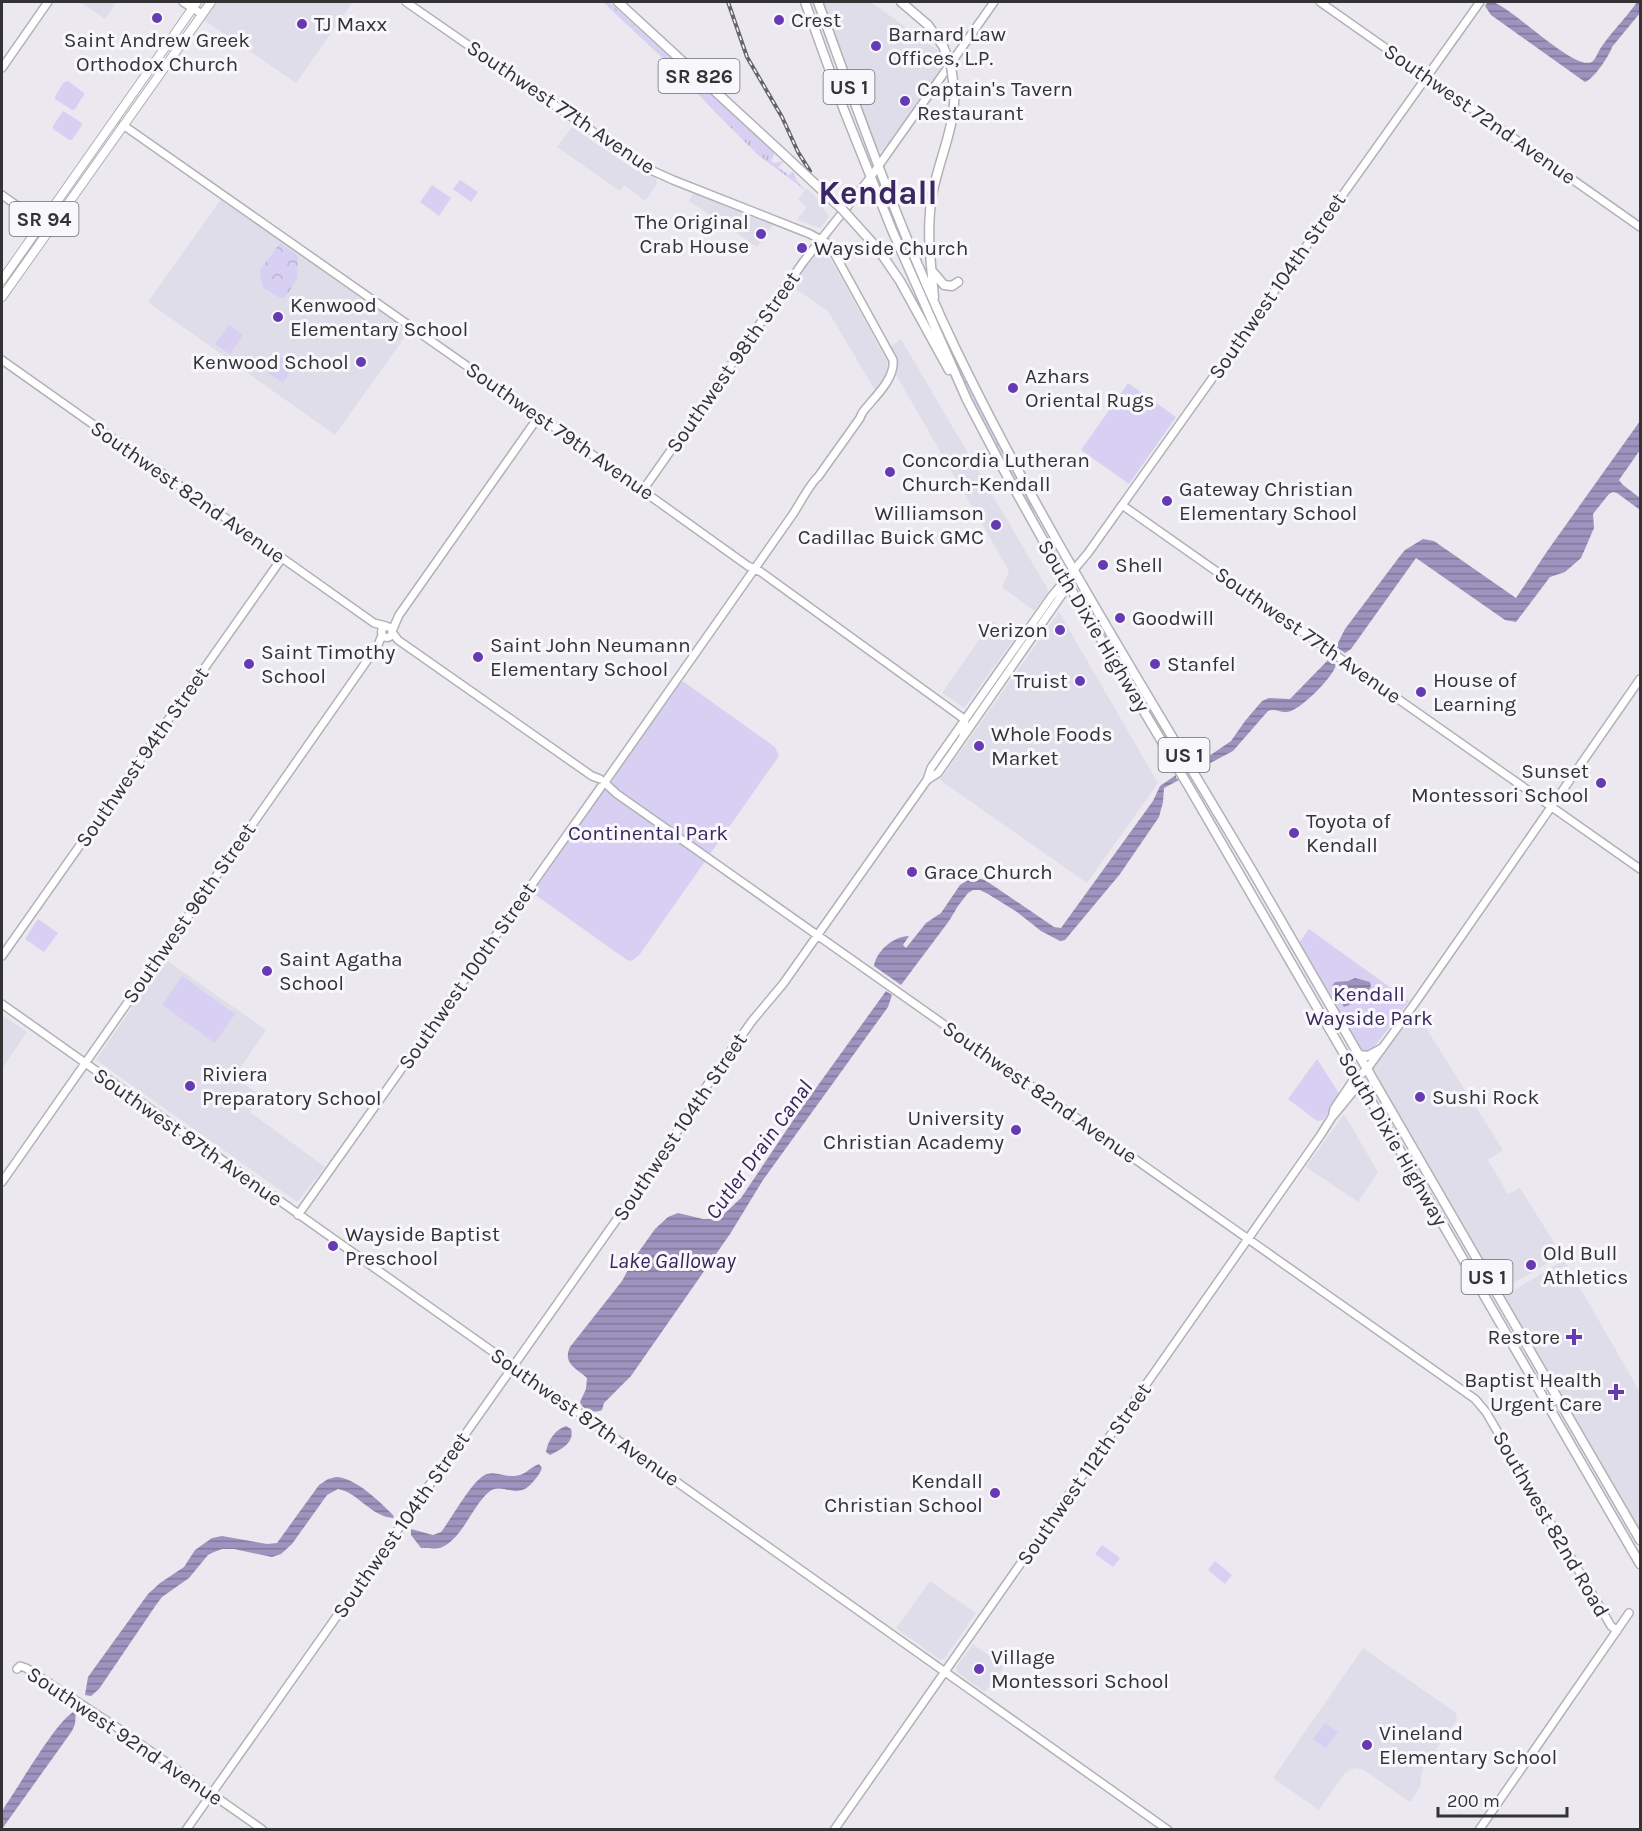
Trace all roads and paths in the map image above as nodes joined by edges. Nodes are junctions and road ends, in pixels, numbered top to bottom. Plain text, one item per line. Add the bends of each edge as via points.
1 (48, 2) edge
2 (183, 2) edge
3 (211, 2) edge
4 (406, 2) edge
5 (618, 2) edge
6 (805, 2) edge
7 (818, 2) edge
8 (901, 2) edge
9 (994, 2) edge
10 (1320, 2) edge
11 (1480, 2) edge
12 (195, 5) edge
13 (202, 14) junction
14 (842, 67) junction
15 (2, 68) edge
16 (830, 71) junction
17 (1426, 76) junction
18 (123, 107) junction
19 (116, 117) junction
20 (123, 124) junction
21 (116, 135) junction
22 (877, 167) junction
23 (870, 178) junction
24 (2, 195) edge
25 (41, 223) junction
26 (1641, 227) edge
27 (50, 229) junction
28 (821, 239) junction
29 (931, 267) junction
30 (2, 280) edge
31 (958, 282) dead end
32 (2, 297) edge
33 (934, 303) junction
34 (2, 360) edge
35 (893, 364) joint
36 (967, 400) junction
37 (539, 416) junction
38 (643, 490) junction
39 (1122, 505) junction
40 (282, 558) junction
41 (754, 569) junction
42 (1075, 570) junction
43 (1067, 581) junction
44 (1061, 598) junction
45 (1079, 602) junction
46 (1046, 603) junction
47 (1048, 617) junction
48 (387, 632) junction
49 (1641, 679) edge
50 (965, 720) junction
51 (963, 736) junction
52 (927, 780) junction
53 (601, 783) junction
54 (1550, 807) junction
55 (1641, 869) edge
56 (818, 935) junction
57 (1294, 943) junction
58 (1286, 954) junction
59 (2, 956) edge
60 (2, 1005) edge
61 (1382, 1049) junction
62 (1359, 1055) junction
63 (84, 1063) junction
64 (1367, 1069) junction
65 (1358, 1079) junction
66 (2, 1182) edge
67 (298, 1215) junction
68 (1248, 1239) junction
69 (1477, 1283) junction
70 (1498, 1296) junction
71 (513, 1366) junction
72 (1463, 1390) joint
73 (1553, 1390) junction
74 (1542, 1395) junction
75 (1606, 1481) junction
76 (1596, 1487) junction
77 (1641, 1540) edge
78 (1641, 1564) edge
79 (1629, 1613) dead end
80 (1617, 1631) junction
81 (17, 1669) dead end
82 (945, 1672) junction
83 (212, 1793) junction
84 (186, 1830) edge
85 (263, 1830) edge
86 (834, 1830) edge
87 (1168, 1830) edge
88 (1479, 1830) edge

1 - 15 street
2 - 12 street
3 - 13 main road, SR 94
4 - 28 street, Southwest 77th Avenue via 644,167
5 - 36 highway, SR 826, bridge via 842,209 878,249
6 - 16 highway, South Dixie Highway / US 1
7 - 14 highway, South Dixie Highway / US 1
8 - 29 highway, bridge via 928,25 943,46 954,88 953,114 930,208
9 - 22 street, Southwest 98th Street
10 - 17 street, Southwest 72nd Avenue
11 - 17 street, Southwest 104th Street
12 - 13 street
12 - 18 main road, SR 94
13 - 20 main road, SR 94
14 - 16 highway
14 - 22 highway, South Dixie Highway / US 1
16 - 23 highway, South Dixie Highway / US 1
17 - 26 street, Southwest 72nd Avenue
17 - 39 street, Southwest 104th Street
18 - 19 main road, SR 94
18 - 20 main road
19 - 21 main road
19 - 25 main road, SR 94
20 - 21 main road, SR 94
20 - 37 street, Southwest 79th Avenue
21 - 27 main road, SR 94
22 - 23 street, Southwest 98th Street
22 - 33 highway, South Dixie Highway / US 1
23 - 28 street, Southwest 98th Street
23 - 36 highway, South Dixie Highway / US 1
24 - 25 street
25 - 27 street
25 - 30 main road, SR 94
27 - 32 main road, SR 94
28 - 35 street, Southwest 77th Avenue via 833,251 891,353
28 - 38 street, Southwest 98th Street
29 - 31 highway via 944,285
29 - 33 highway
33 - 42 highway, South Dixie Highway / US 1 via 997,430
34 - 40 street, Southwest 82nd Avenue
35 - 41 street, Southwest 100th Street via 891,375
36 - 43 highway, South Dixie Highway / US 1
37 - 38 street, Southwest 79th Avenue
37 - 48 street, Southwest 96th Street
38 - 41 street, Southwest 79th Avenue
39 - 42 street, Southwest 104th Street
39 - 54 street, Southwest 77th Avenue
40 - 48 street, Southwest 82nd Avenue
40 - 59 street, Southwest 94th Street
41 - 50 street, Southwest 79th Avenue
41 - 53 street, Southwest 100th Street
42 - 43 street, Southwest 104th Street
42 - 57 highway, South Dixie Highway / US 1
43 - 44 street, Southwest 104th Street
43 - 45 highway, South Dixie Highway / US 1
43 - 46 street, Southwest 104th Street
44 - 45 street via 1069,596
44 - 47 street, Southwest 104th Street
45 - 58 highway, South Dixie Highway / US 1
46 - 47 street
46 - 50 street, Southwest 104th Street
47 - 51 street, Southwest 104th Street
48 - 53 street, Southwest 82nd Avenue
48 - 63 street, Southwest 96th Street
49 - 54 street, Southwest 112th Street
50 - 51 street
50 - 52 street, Southwest 104th Street via 931,768
51 - 52 street, Southwest 104th Street via 938,773
52 - 56 street, Southwest 104th Street
53 - 56 street, Southwest 82nd Avenue
53 - 67 street, Southwest 100th Street
54 - 55 street, Southwest 77th Avenue
54 - 61 street, Southwest 112th Street
56 - 68 street, Southwest 82nd Avenue
56 - 71 street, Southwest 104th Street via 723,1062
57 - 58 highway
57 - 62 highway, South Dixie Highway / US 1
58 - 65 highway, South Dixie Highway / US 1
60 - 63 street, Southwest 87th Avenue
61 - 62 highway via 1368,1056
61 - 64 street, Southwest 112th Street
62 - 64 highway, South Dixie Highway / US 1
63 - 66 street, Southwest 96th Street
63 - 67 street, Southwest 87th Avenue
64 - 65 street, Southwest 112th Street
64 - 70 highway, South Dixie Highway / US 1
65 - 68 street, Southwest 112th Street via 1356,1088
65 - 69 highway, South Dixie Highway / US 1
67 - 71 street, Southwest 87th Avenue
68 - 72 street, Southwest 82nd Avenue
68 - 82 street, Southwest 112th Street
69 - 70 highway via 1488,1294
69 - 74 highway, South Dixie Highway / US 1
70 - 73 highway, South Dixie Highway / US 1
71 - 82 street, Southwest 87th Avenue
71 - 83 street, Southwest 104th Street
72 - 80 street, Southwest 82nd Road via 1484,1409
73 - 74 highway
73 - 75 highway, South Dixie Highway / US 1
74 - 76 highway, South Dixie Highway / US 1
75 - 76 highway
75 - 77 highway, South Dixie Highway / US 1
76 - 78 highway, South Dixie Highway / US 1
79 - 80 street
80 - 88 street
81 - 83 street, Southwest 92nd Avenue via 26,1668
82 - 86 street, Southwest 112th Street
82 - 87 street, Southwest 87th Avenue
83 - 84 street, Southwest 104th Street
83 - 85 street, Southwest 92nd Avenue

